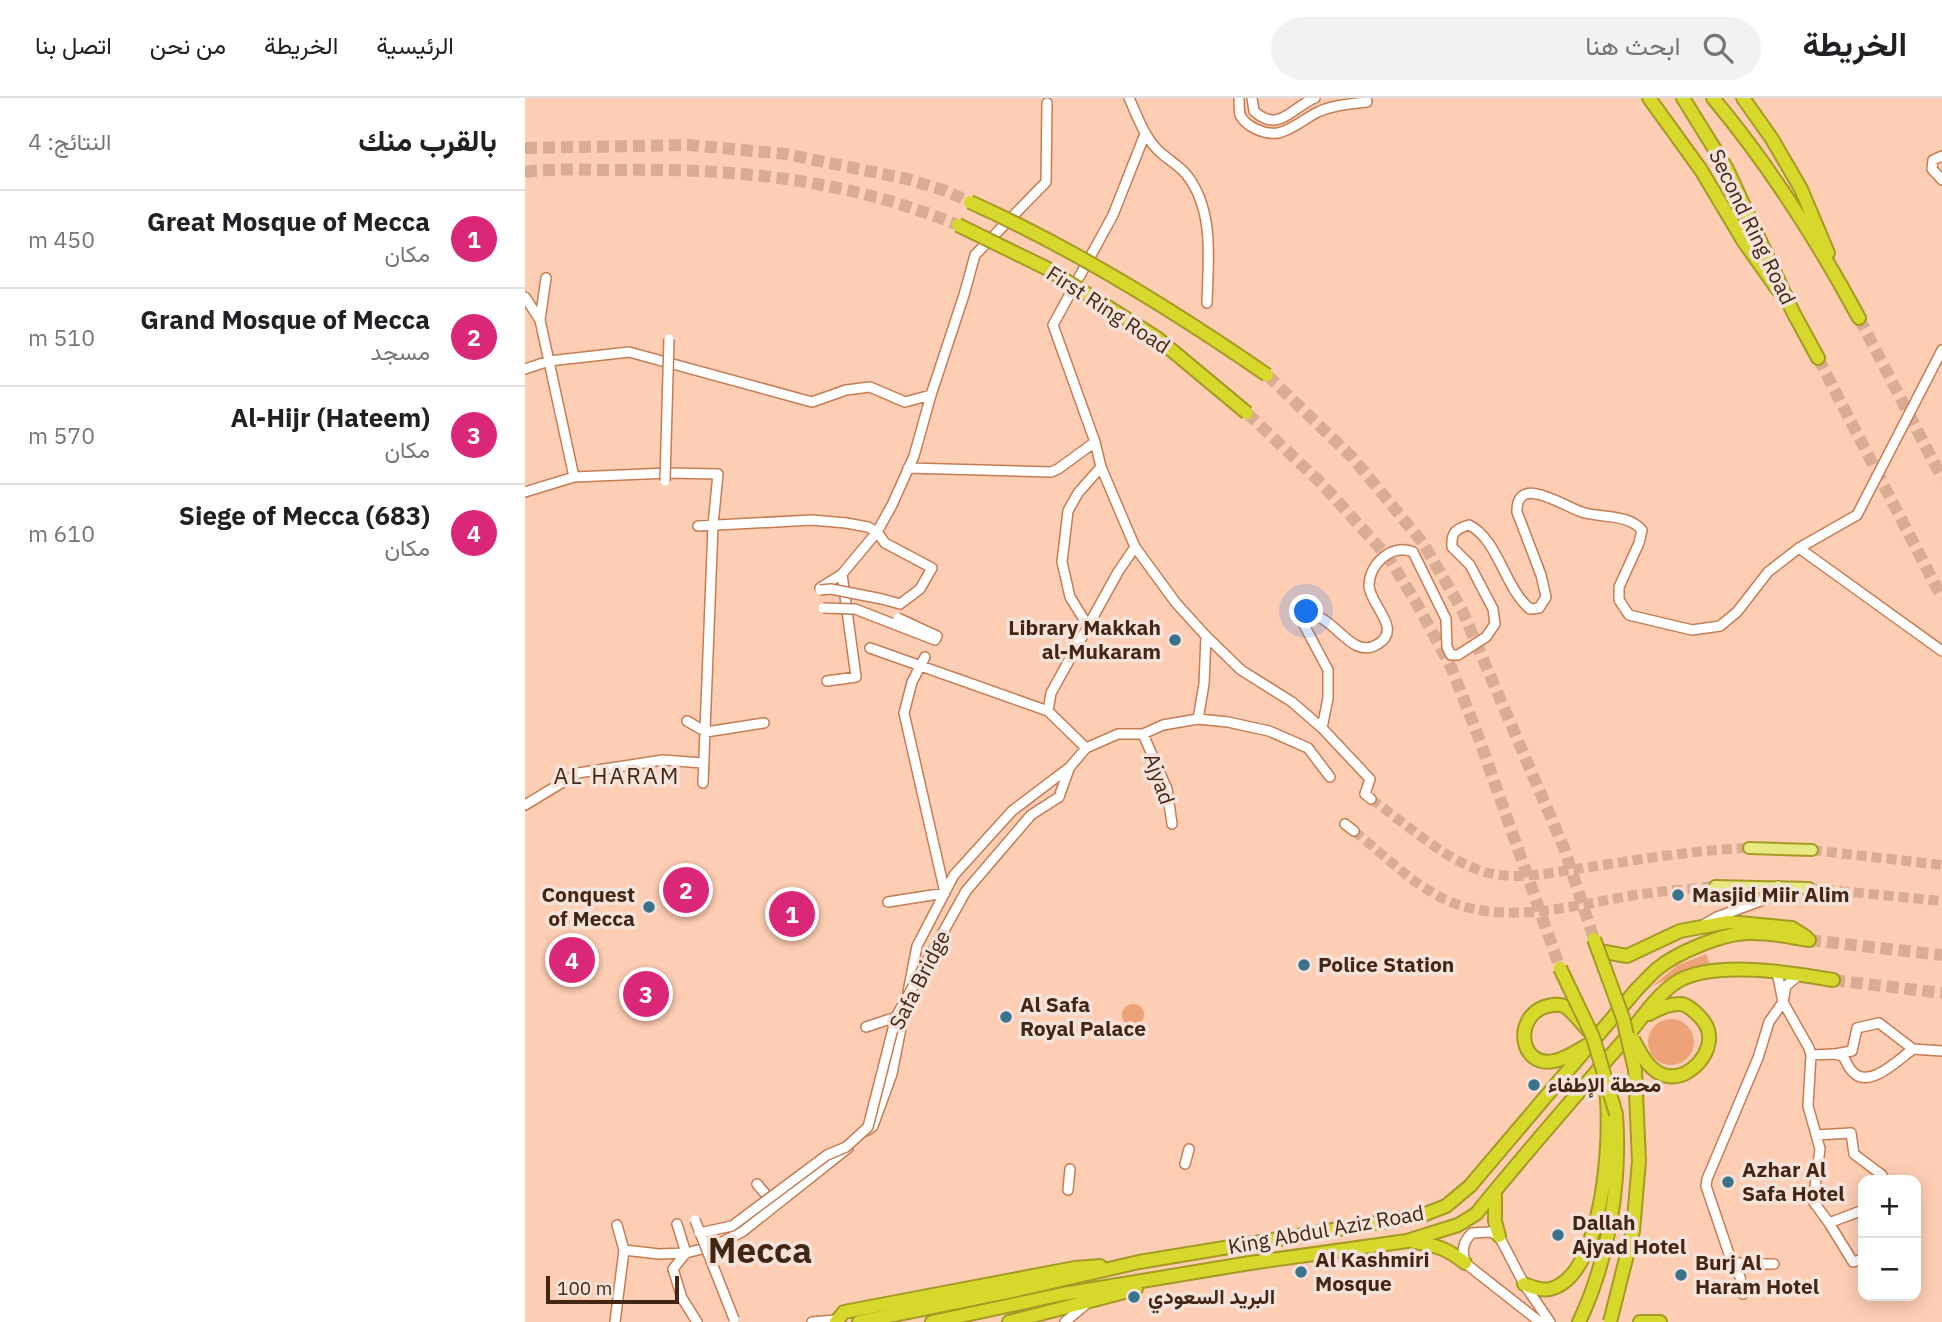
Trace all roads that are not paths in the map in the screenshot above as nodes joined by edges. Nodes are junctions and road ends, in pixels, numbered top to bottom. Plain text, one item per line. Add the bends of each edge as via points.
1 (1129, 98) edge
2 (1239, 98) edge
3 (1252, 98) edge
4 (1315, 98) edge
5 (1649, 98) edge
6 (1683, 98) edge
7 (1713, 98) edge
8 (1743, 98) edge
9 (1366, 100) edge
10 (1047, 103) dead end
11 (1145, 134) junction
12 (1942, 156) edge
13 (1942, 180) edge
14 (970, 202) tunnel mouth
15 (958, 225) tunnel mouth
16 (546, 278) dead end
17 (1842, 286) junction
18 (525, 297) edge
19 (1207, 303) dead end
20 (1793, 312) junction
21 (1859, 318) tunnel mouth
22 (540, 320) junction
23 (670, 339) dead end
24 (1942, 350) edge
25 (1818, 358) tunnel mouth
26 (549, 361) junction
27 (525, 369) edge
28 (1267, 375) tunnel mouth
29 (931, 395) junction
30 (1247, 413) tunnel mouth
31 (1095, 442) junction
32 (1101, 467) junction
33 (908, 468) junction
34 (574, 477) junction
35 (665, 481) dead end
36 (525, 492) edge
37 (713, 525) junction
38 (698, 526) dead end
39 (877, 532) junction
40 (1135, 547) junction
41 (1799, 548) junction
42 (842, 574) junction
43 (901, 604) junction
44 (823, 608) dead end
45 (1088, 626) junction
46 (1206, 636) junction
47 (870, 648) dead end
48 (1942, 651) edge
49 (923, 662) junction
50 (827, 681) dead end
51 (1048, 711) junction
52 (1198, 719) junction
53 (687, 721) dead end
54 (764, 723) dead end
55 (1322, 728) junction
56 (706, 732) junction
57 (1143, 734) junction
58 (1086, 748) junction
59 (703, 763) junction
60 (1070, 767) junction
61 (1330, 777) dead end
62 (703, 783) dead end
63 (1368, 796) tunnel mouth
64 (527, 810) edge
65 (1172, 824) dead end
66 (1345, 824) dead end
67 (1354, 831) tunnel mouth
68 (1749, 848) tunnel mouth
69 (1812, 850) tunnel mouth
70 (1715, 886) tunnel mouth
71 (1778, 886) junction
72 (1809, 888) tunnel mouth
73 (945, 893) junction
74 (888, 902) dead end
75 (1702, 926) junction
76 (1560, 968) tunnel mouth
77 (1777, 972) junction
78 (1801, 974) junction
79 (1833, 980) tunnel mouth
80 (1783, 1002) junction
81 (896, 1017) junction
82 (1643, 1017) junction
83 (1623, 1018) junction
84 (866, 1027) dead end
85 (1595, 1038) junction
86 (1913, 1049) junction
87 (1942, 1051) edge
88 (1834, 1054) junction
89 (1811, 1055) junction
90 (1611, 1110) junction
91 (1816, 1135) junction
92 (1189, 1149) dead end
93 (1492, 1160) junction
94 (1185, 1164) dead end
95 (1070, 1169) dead end
96 (1508, 1174) junction
97 (1882, 1175) dead end
98 (757, 1184) dead end
99 (1068, 1190) dead end
100 (1496, 1190) junction
101 (775, 1205) junction
102 (1858, 1212) edge
103 (695, 1220) dead end
104 (1829, 1223) junction
105 (677, 1224) dead end
106 (617, 1225) dead end
107 (699, 1233) junction
108 (1499, 1236) junction
109 (1407, 1241) junction
110 (624, 1250) junction
111 (686, 1253) junction
112 (1858, 1260) edge
113 (1732, 1261) junction
114 (1139, 1262) junction
115 (1465, 1263) junction
116 (1774, 1264) dead end
117 (1180, 1275) junction
118 (1524, 1284) junction
119 (1742, 1294) dead end
120 (1087, 1303) junction
121 (734, 1320) edge
122 (836, 1321) edge
123 (615, 1322) edge
124 (697, 1322) edge
125 (812, 1322) edge
126 (859, 1322) edge
127 (932, 1322) edge
128 (1010, 1322) edge
129 (1065, 1322) edge
130 (1540, 1322) edge
131 (1550, 1322) edge
132 (1579, 1322) edge
133 (1610, 1322) edge
134 (1640, 1322) edge
135 (1660, 1322) edge

1 - 11 street
2 - 9 street via 1240,115 1250,126 1277,133 1317,113
3 - 4 street via 1254,111 1273,121
5 - 20 highway
6 - 20 highway, Second Ring Road via 1743,200
7 - 17 highway, Second Ring Road via 1773,178
8 - 17 highway via 1801,189
10 - 29 street via 1046,182 975,255
11 - 19 street via 1185,172 1205,213
11 - 31 street via 1113,215 1053,325
12 - 13 street via 1933,160 1932,169
14 - 28 highway, First Ring Road, bridge via 1100,269
15 - 30 highway, First Ring Road, bridge via 1047,268 1157,338
16 - 22 street
17 - 21 highway, Second Ring Road
18 - 22 street
20 - 25 highway, Second Ring Road
22 - 26 street
23 - 35 street, bridge
24 - 41 street via 1857,515
26 - 27 street
26 - 29 street via 629,352 812,402 870,387 905,402
26 - 34 street
29 - 33 street
31 - 32 street
31 - 33 street via 1051,472
32 - 40 street
32 - 45 street via 1068,511 1062,562 1070,597
33 - 39 street
34 - 36 street
34 - 37 street via 718,474
37 - 38 street
37 - 39 street via 812,520 857,524
37 - 56 street
39 - 42 street
39 - 43 street via 885,542 932,568 921,589
40 - 45 street
40 - 46 street
41 - 48 street
41 - 55 street via 1768,572 1720,626 1692,630 1629,615 1619,600 1619,587 1642,530 1632,520 1581,513 1548,495 1531,493 1522,497 1517,512 1546,597 1539,608 1530,609 1520,600 1481,531 1469,525 1457,528 1451,537 1452,547 1470,565 1493,609 1495,624 1486,638 1458,654 1451,655 1447,647 1445,619 1413,552 1403,548 1379,560 1371,576 1372,598 1387,622 1380,644 1356,646 1320,617 1307,617 1303,623 1330,680
42 - 43 street, bridge via 820,589
42 - 50 street via 856,677
43 - 44 street, bridge via 895,617 937,636 935,640 855,609
45 - 51 street via 1051,693
46 - 52 street
46 - 55 street via 1241,670 1292,702
47 - 49 street
49 - 51 street
49 - 73 street via 904,713
51 - 58 street
52 - 57 street
52 - 61 street via 1279,735 1308,748
53 - 56 street
54 - 56 street
55 - 63 street via 1370,779
56 - 59 street
57 - 58 street via 1118,734
57 - 65 street, Ajyad via 1167,789
58 - 60 street
59 - 62 street
59 - 64 street via 663,760 578,773
60 - 73 street via 1012,811 954,875
60 - 81 street, Safa Bridge, bridge via 1059,797 1031,815 966,891
66 - 67 street
68 - 69 main road
70 - 71 main road
71 - 72 main road
71 - 75 street via 1774,896
73 - 74 street
73 - 101 street via 917,946 892,1074 873,1126
75 - 83 highway, bridge via 1627,956 1596,945
75 - 85 highway, King Abdul Aziz Road via 1752,922 1792,928 1809,940 1746,933 1672,959 1637,989
76 - 85 highway, bridge
77 - 78 highway, King Abdul Aziz Road
77 - 80 street
77 - 82 highway, King Abdul Aziz Road via 1730,969 1676,982
78 - 79 highway, King Abdul Aziz Road
78 - 80 street via 1786,986
80 - 89 street
80 - 113 street via 1769,1022 1707,1179
81 - 84 street
81 - 107 street, Safa Bridge, bridge via 870,1124 863,1132 732,1226
82 - 83 highway, bridge via 1666,1005 1683,1004 1693,1010 1708,1028 1709,1043 1697,1067 1677,1077 1650,1068
82 - 96 highway, King Abdul Aziz Road
83 - 133 highway, bridge via 1635,1070 1639,1161 1633,1231
85 - 85 highway, bridge via 1560,1005 1537,1010 1525,1026 1526,1046 1541,1060 1553,1061
85 - 90 highway, bridge
85 - 93 highway, King Abdul Aziz Road
86 - 87 street
86 - 88 street via 1891,1068 1861,1077 1853,1074 1843,1056
86 - 88 street via 1873,1023 1857,1028 1852,1051
88 - 89 street
89 - 91 street via 1808,1106
90 - 118 highway via 1601,1197 1586,1255 1573,1273 1550,1289
90 - 132 highway via 1617,1168 1601,1261
91 - 97 street via 1851,1133 1854,1154
91 - 104 street via 1820,1149 1813,1201
92 - 94 street
93 - 96 highway
93 - 114 highway, King Abdul Aziz Road via 1446,1206 1423,1215
95 - 99 street
96 - 100 highway, King Abdul Aziz Road
98 - 101 street
100 - 108 highway
100 - 109 highway, King Abdul Aziz Road via 1476,1214 1458,1225
101 - 111 street via 741,1232
102 - 104 street
103 - 107 street, bridge
104 - 112 street via 1853,1262
105 - 111 street
106 - 110 street
107 - 121 street, bridge
108 - 115 street via 1472,1233 1462,1250
108 - 118 street
109 - 115 highway via 1451,1251
109 - 117 highway, King Abdul Aziz Road
110 - 111 street
110 - 123 street
111 - 124 street via 673,1269 682,1298
113 - 116 street
113 - 119 street
114 - 122 highway via 1075,1268 844,1312
114 - 126 highway, King Abdul Aziz Road
115 - 130 street
117 - 120 highway
117 - 127 highway, King Abdul Aziz Road
118 - 131 street
120 - 128 highway
120 - 129 street
122 - 125 street
134 - 135 highway

